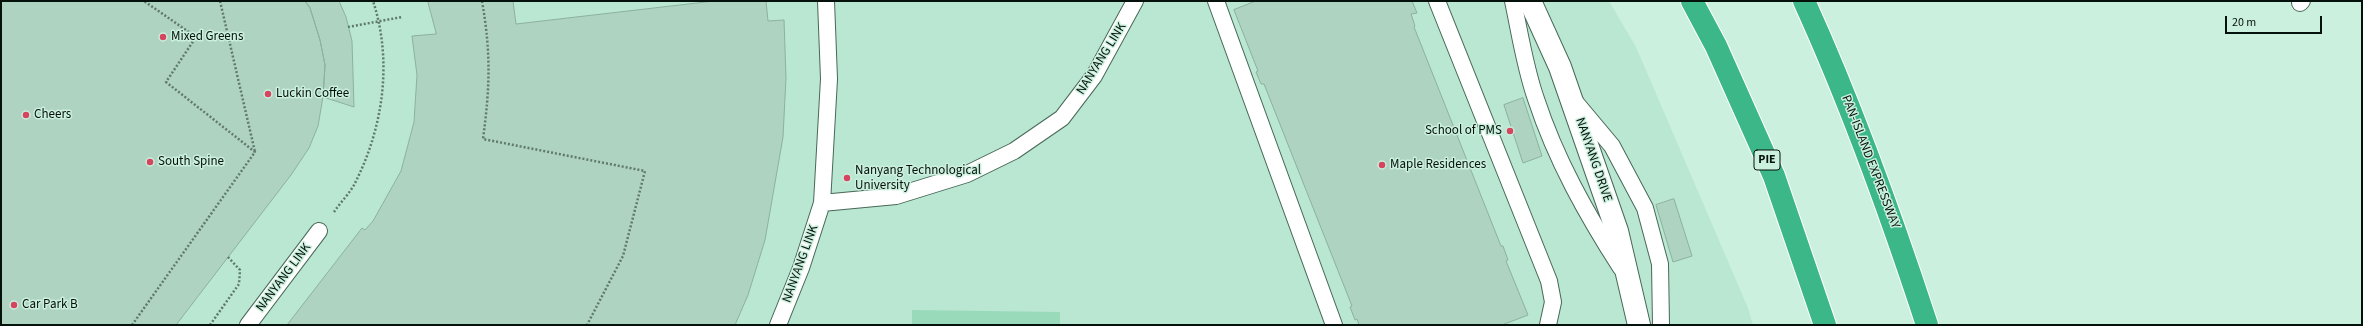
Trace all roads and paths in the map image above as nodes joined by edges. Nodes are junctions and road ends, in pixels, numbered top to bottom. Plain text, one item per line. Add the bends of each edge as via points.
1 (144, 1) edge
2 (220, 1) edge
3 (373, 1) edge
4 (482, 1) edge
5 (826, 1) edge
6 (1135, 1) edge
7 (1216, 1) edge
8 (1437, 1) edge
9 (1513, 1) edge
10 (1530, 1) edge
11 (1692, 1) edge
12 (1804, 1) edge
13 (402, 17) dead end
14 (380, 21) junction
15 (348, 28) dead end
16 (1570, 96) junction
17 (255, 152) junction
18 (822, 203) junction
19 (319, 231) joint
20 (228, 257) dead end
21 (1628, 278) junction
22 (132, 325) edge
23 (210, 325) edge
24 (248, 325) edge
25 (587, 325) edge
26 (778, 325) edge
27 (1334, 325) edge
28 (1548, 325) edge
29 (1639, 325) edge
30 (1661, 325) edge
31 (1825, 325) edge
32 (1927, 325) edge

1 - 17 path via 196,37 166,82
2 - 17 path
3 - 14 path
4 - 25 path via 489,38 490,89 483,139 645,171 623,256
5 - 18 lane, NANYANG LINK via 828,79
6 - 18 lane, NANYANG LINK via 1094,76 1062,118 1014,151 967,174 896,196
7 - 27 lane
8 - 28 lane via 1549,281 1554,302
9 - 21 lane via 1535,99 1556,153 1588,217
10 - 16 street, NANYANG DRIVE
11 - 31 highway, PIE via 1716,46 1774,176
12 - 32 highway, PAN-ISLAND EXPRESSWAY via 1882,190
13 - 14 path
14 - 15 path
14 - 19 path via 384,82 374,139 353,186
16 - 21 street, NANYANG DRIVE via 1617,231
16 - 30 lane via 1612,146 1645,208 1660,264
17 - 22 path
18 - 26 lane, NANYANG LINK via 801,268
19 - 24 lane, NANYANG LINK
20 - 23 path via 240,270 239,284
21 - 29 street, NANYANG DRIVE

